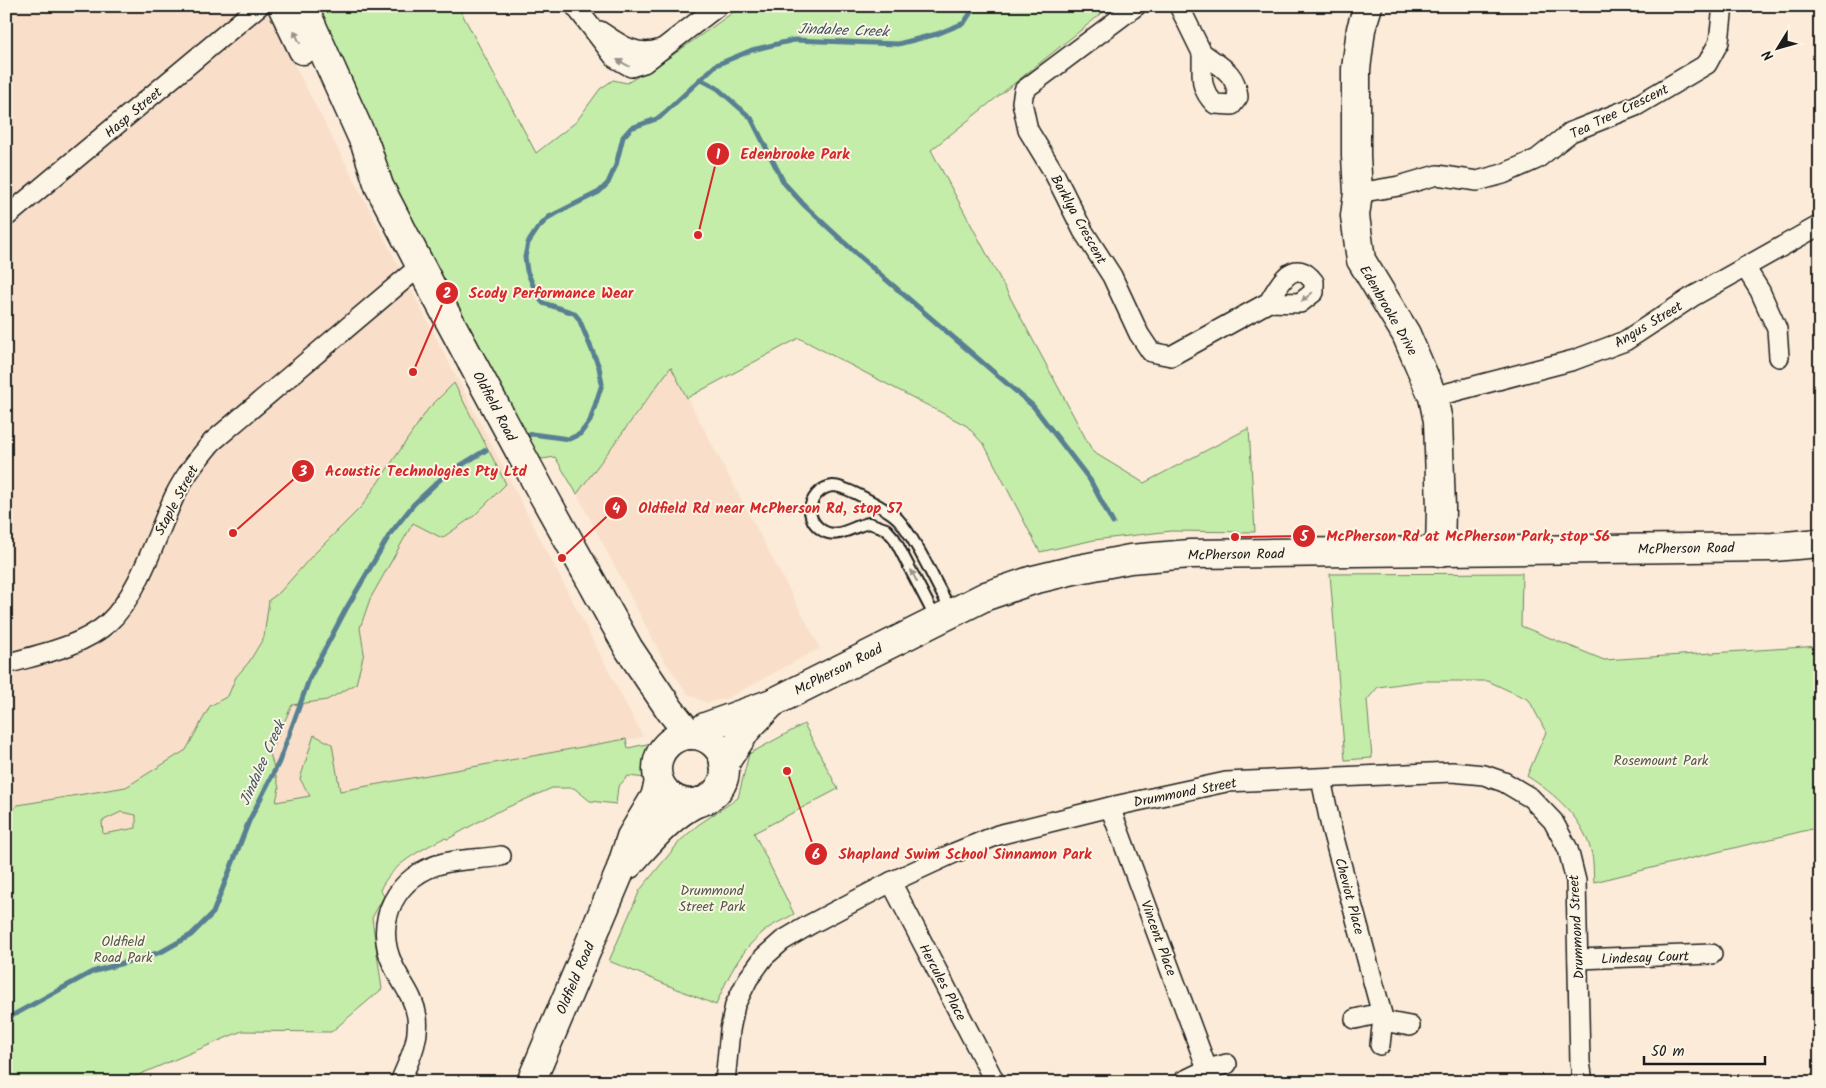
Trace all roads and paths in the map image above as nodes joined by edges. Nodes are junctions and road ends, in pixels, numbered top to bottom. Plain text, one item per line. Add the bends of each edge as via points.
1 (259, 6) edge
2 (282, 6) edge
3 (303, 6) edge
4 (718, 6) edge
5 (1136, 6) edge
6 (1179, 6) edge
7 (1368, 6) edge
8 (1723, 6) edge
9 (580, 12) edge
10 (1202, 53) dead end
11 (379, 186) junction
12 (1358, 193) junction
13 (6, 217) edge
14 (1820, 225) edge
15 (420, 266) junction
16 (1745, 267) junction
17 (1269, 302) dead end
18 (1779, 358) dead end
19 (1433, 397) junction
20 (1820, 543) edge
21 (914, 544) junction
22 (901, 550) junction
23 (1440, 552) junction
24 (944, 616) junction
25 (6, 664) edge
26 (772, 703) junction
27 (686, 737) junction
28 (724, 764) junction
29 (1321, 779) junction
30 (659, 782) junction
31 (698, 802) junction
32 (1110, 807) junction
33 (501, 856) dead end
34 (619, 874) junction
35 (891, 882) junction
36 (1712, 954) dead end
37 (1578, 959) junction
38 (1382, 1017) junction
39 (1355, 1020) dead end
40 (1410, 1026) dead end
41 (1380, 1045) dead end
42 (1228, 1064) dead end
43 (1210, 1076) edge
44 (1183, 1081) edge
45 (400, 1082) edge
46 (531, 1082) edge
47 (724, 1082) edge
48 (996, 1082) edge
49 (1583, 1082) edge

1 - 13 street, Hasp Street
11 -> 2 street, Oldfield Road via 355,154
3 - 11 street, Oldfield Road via 366,146
4 - 9 street via 634,67 626,66 611,54
5 - 17 street, Barklya Crescent via 1024,90 1022,102 1028,130 1083,231 1112,276 1151,352 1171,356
6 - 10 street
7 - 12 street, Edenbrooke Drive via 1361,29 1356,69
8 - 12 street, Tea Tree Crescent via 1719,42 1707,64 1636,106 1571,132 1537,159 1477,181 1437,175
11 - 15 street, Oldfield Road
12 - 19 street, Edenbrooke Drive via 1355,216 1361,260 1406,334
14 - 16 street, Angus Street
15 - 25 street, Staple Street via 212,442 191,468 129,597 108,623 58,649
15 - 27 street, Oldfield Road via 629,649
16 - 18 street via 1760,291 1776,329
16 - 19 street, Angus Street via 1625,341 1574,360
19 - 23 street, Edenbrooke Drive via 1438,421 1442,508
20 - 23 street, McPherson Road via 1772,547
21 - 22 lane
21 - 22 lane via 897,518 844,488 824,489 812,501 811,518 824,532 834,534 869,523 878,525 890,534
21 - 24 lane
24 -> 22 lane
23 - 24 street, McPherson Road via 1190,554 1130,558 1033,580 986,596
24 - 26 street, McPherson Road
26 - 27 street via 719,721
26 - 28 street via 747,729
27 - 28 street via 715,746 722,754
27 - 30 street via 662,750 657,760
28 - 31 street via 721,784 707,799
29 - 32 street, Drummond Street via 1226,782
29 - 37 street, Drummond Street via 1452,772 1484,775 1504,782 1531,798 1553,821 1568,849 1576,881
29 - 38 street, Cheviot Place
30 - 31 street via 675,799 686,803
30 - 34 street, Oldfield Road via 655,797 631,837
31 - 34 street, Oldfield Road via 667,823
32 - 35 street, Drummond Street via 998,835
32 - 43 street, Vincent Place
33 - 45 street via 444,863 424,871 406,883 391,901 385,938 393,965 410,994 417,1016 417,1042
34 - 46 street, Oldfield Road
35 - 47 street, Drummond Street via 809,925 782,941 764,957 735,1005
35 - 48 street, Hercules Place
36 - 37 street, Lindesay Court
37 - 49 street, Drummond Street
38 - 39 street
38 - 40 street
38 - 41 street, Cheviot Place
42 - 43 street
43 - 44 street

